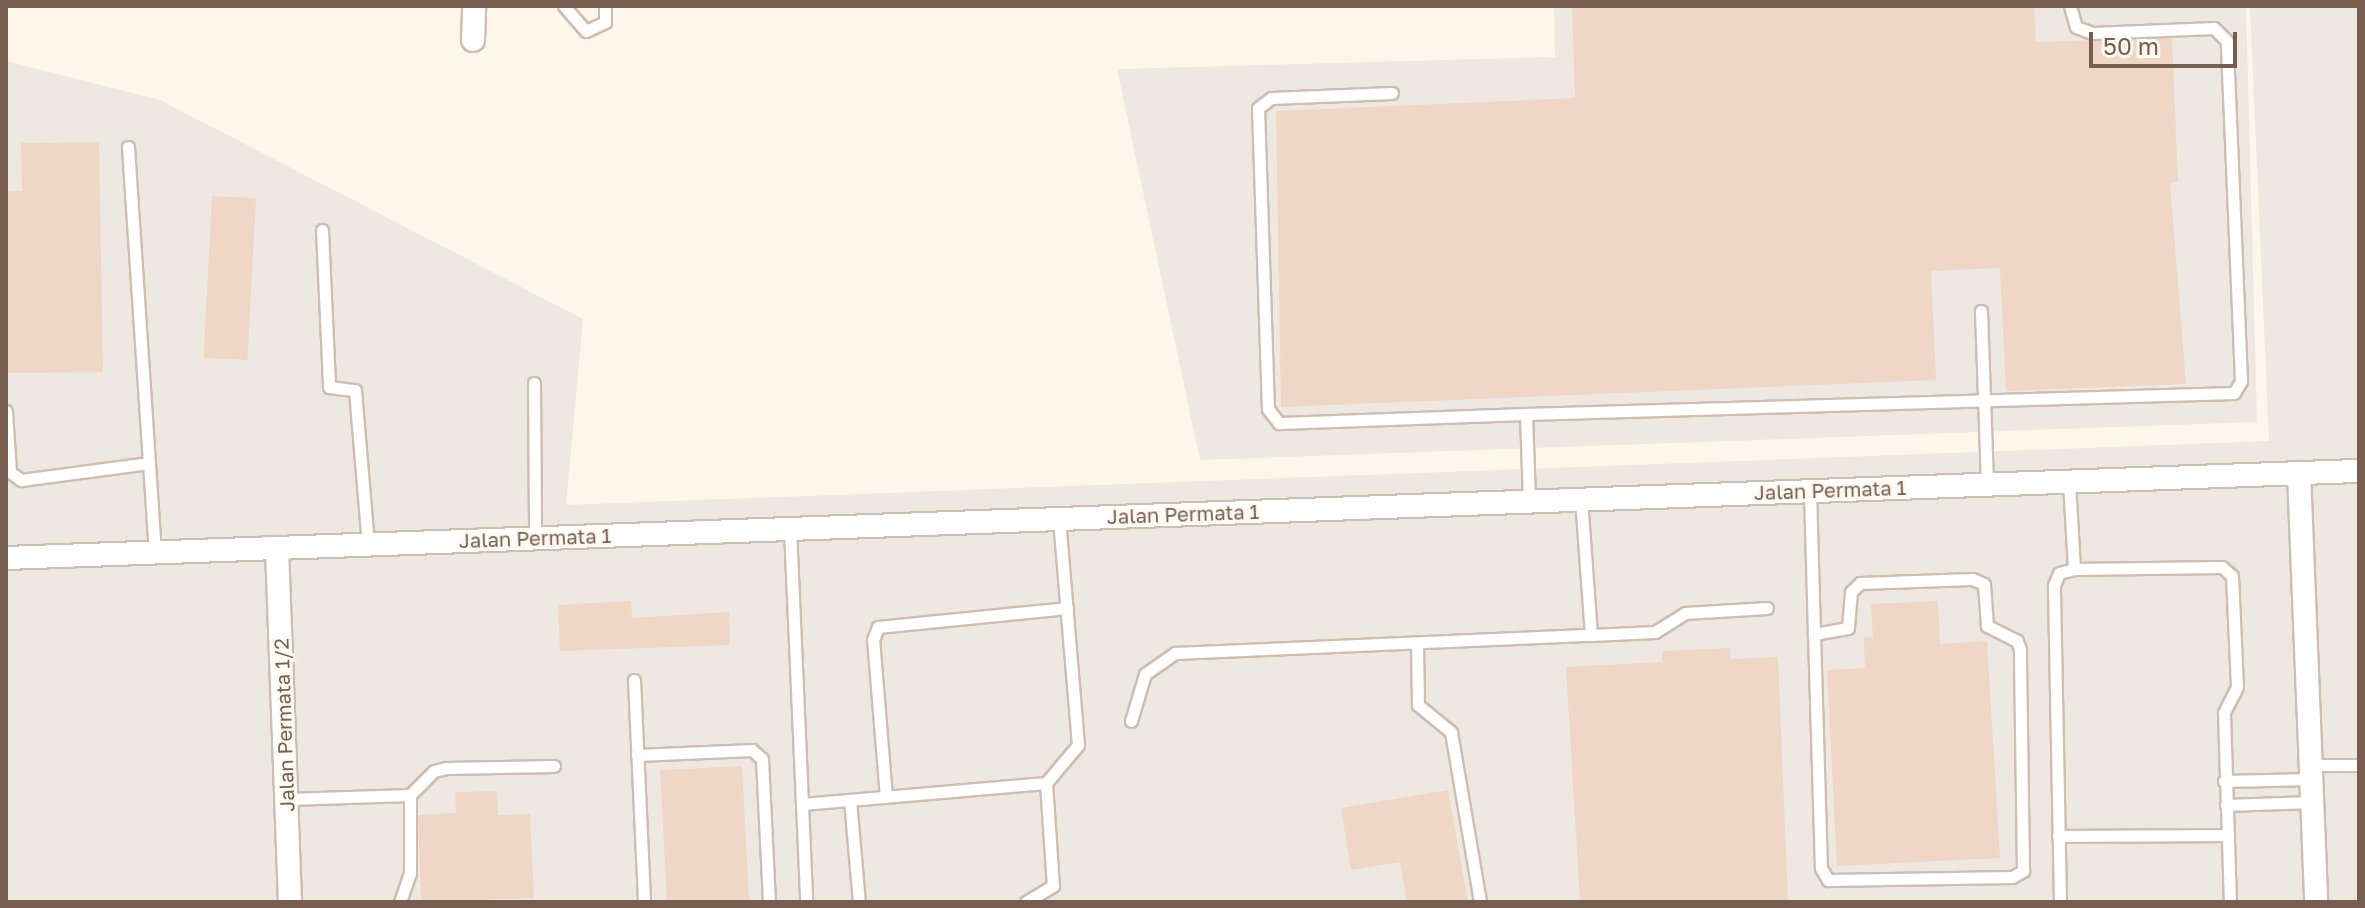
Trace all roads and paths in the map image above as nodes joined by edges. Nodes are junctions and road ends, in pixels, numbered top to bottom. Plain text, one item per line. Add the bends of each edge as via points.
1 (474, 6) edge
2 (564, 6) edge
3 (605, 6) edge
4 (2070, 6) edge
5 (473, 40) dead end
6 (1392, 93) dead end
7 (128, 147) dead end
8 (322, 230) dead end
9 (1981, 311) dead end
10 (534, 383) dead end
11 (1984, 403) junction
12 (6, 411) edge
13 (1526, 414) junction
14 (149, 463) junction
15 (2359, 471) edge
16 (2299, 473) junction
17 (2069, 482) junction
18 (1987, 485) junction
19 (1810, 491) junction
20 (1581, 500) junction
21 (1529, 502) junction
22 (1059, 519) junction
23 (790, 529) junction
24 (535, 538) junction
25 (368, 544) junction
26 (277, 548) junction
27 (155, 552) junction
28 (6, 558) edge
29 (2074, 569) junction
30 (1067, 608) junction
31 (1767, 608) dead end
32 (1814, 634) junction
33 (1591, 635) junction
34 (1417, 643) junction
35 (634, 680) dead end
36 (1131, 721) dead end
37 (637, 755) junction
38 (2359, 765) edge
39 (554, 766) dead end
40 (2310, 772) junction
41 (2224, 781) junction
42 (1046, 783) junction
43 (410, 795) junction
44 (886, 797) junction
45 (287, 799) junction
46 (850, 800) junction
47 (2312, 802) junction
48 (802, 804) junction
49 (2226, 805) junction
50 (2228, 835) junction
51 (2058, 836) junction
52 (290, 902) edge
53 (400, 902) edge
54 (644, 902) edge
55 (769, 902) edge
56 (806, 902) edge
57 (859, 902) edge
58 (1026, 902) edge
59 (1480, 902) edge
60 (2060, 902) edge
61 (2230, 902) edge
62 (2316, 902) edge

1 - 5 street
2 - 3 lane via 586,31 605,22
4 - 11 lane via 2076,27 2092,33 2214,28 2227,41 2241,381 2234,393 2213,396
6 - 13 lane via 1271,98 1258,108 1268,409 1279,423
7 - 14 lane
8 - 25 lane via 329,387 355,390
9 - 11 lane
10 - 24 lane
11 - 13 lane
11 - 18 lane
12 - 14 lane via 10,472 21,480
13 - 21 lane
14 - 27 lane
15 - 16 street, Jalan Permata 1
16 - 17 street, Jalan Permata 1
16 - 40 street
17 - 18 street, Jalan Permata 1
17 - 29 lane
18 - 19 street, Jalan Permata 1
19 - 20 street, Jalan Permata 1
19 - 32 lane
20 - 21 street, Jalan Permata 1
20 - 33 lane
21 - 22 street, Jalan Permata 1
22 - 23 street, Jalan Permata 1
22 - 30 lane
23 - 24 street, Jalan Permata 1
23 - 48 lane
24 - 25 street, Jalan Permata 1
25 - 26 street, Jalan Permata 1
26 - 27 street, Jalan Permata 1
26 - 45 street, Jalan Permata 1/2
27 - 28 street, Jalan Permata 1
29 - 41 lane via 2222,567 2232,576 2237,687 2224,713
29 - 51 lane via 2059,573 2054,585
30 - 42 lane via 1078,745
30 - 44 lane via 878,627 873,640
31 - 33 lane via 1685,613 1655,632
32 - 32 lane via 1848,628 1851,592 1860,583 1972,579 1984,584 1987,626 2017,641 2020,649 2023,871 2012,877 1828,880 1821,868
33 - 34 lane
34 - 36 lane via 1175,653 1145,674
34 - 59 lane via 1418,705 1451,732
35 - 37 lane
37 - 54 lane
37 - 55 lane via 752,750 762,759
38 - 40 lane
39 - 43 lane via 446,768 434,771
40 - 41 lane
40 - 47 street
41 - 49 lane
42 - 44 lane
42 - 58 lane via 1053,886
43 - 45 lane
43 - 53 lane via 410,873
44 - 46 lane
45 - 52 street, Jalan Permata 1/2
46 - 48 lane
46 - 57 lane
47 - 49 lane
47 - 62 street
48 - 56 lane
49 - 50 lane
50 - 51 lane
50 - 61 lane
51 - 60 lane

